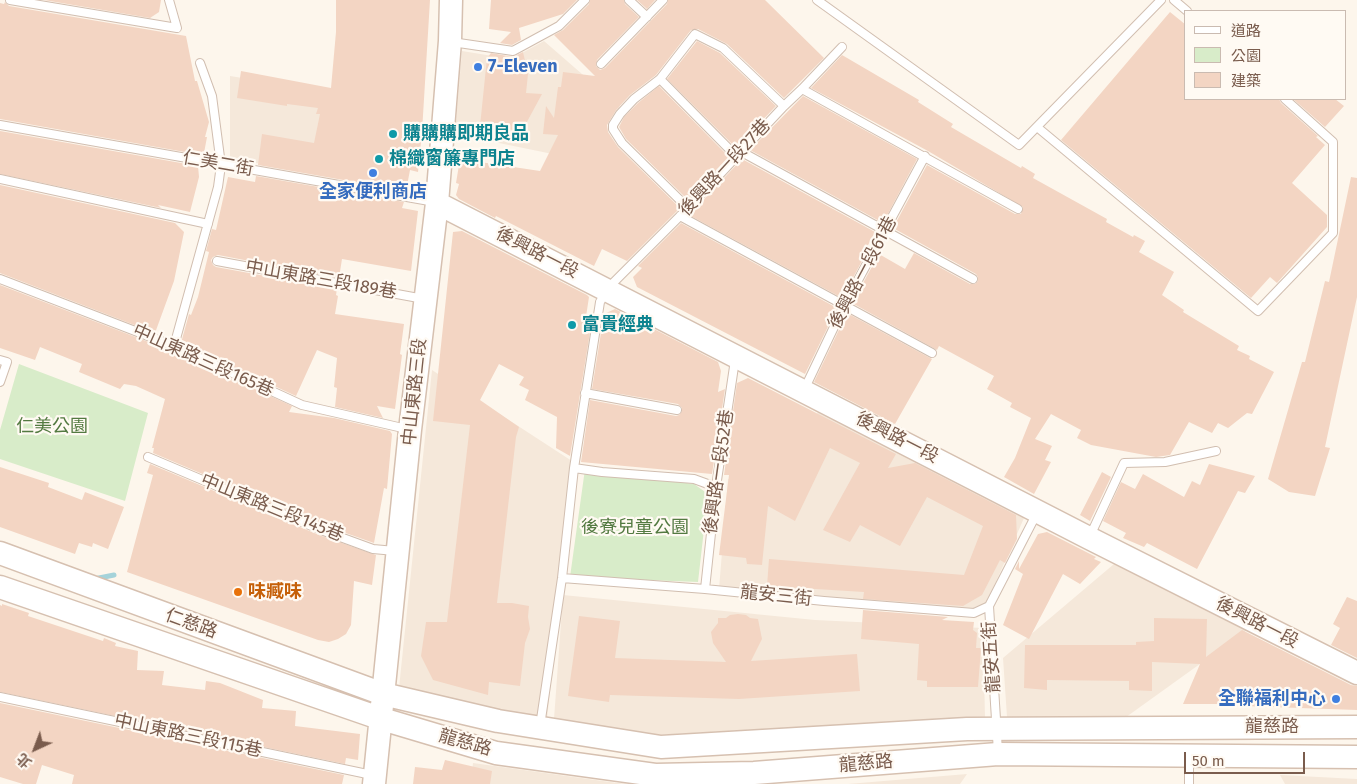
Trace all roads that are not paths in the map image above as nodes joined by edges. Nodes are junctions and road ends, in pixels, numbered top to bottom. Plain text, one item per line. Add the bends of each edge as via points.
1 (10, 0) edge
2 (169, 0) edge
3 (451, 0) edge
4 (586, 0) edge
5 (629, 0) edge
6 (663, 0) edge
7 (817, 0) edge
8 (1161, 0) edge
9 (1174, 0) edge
10 (1185, 10) edge
11 (647, 17) junction
12 (450, 41) junction
13 (842, 47) dead end
14 (200, 63) dead end
15 (601, 64) dead end
16 (660, 79) junction
17 (802, 89) junction
18 (1286, 100) edge
19 (784, 106) junction
20 (0, 125) edge
21 (1037, 127) junction
22 (738, 154) junction
23 (925, 156) junction
24 (221, 164) junction
25 (0, 179) edge
26 (437, 202) junction
27 (688, 208) junction
28 (1018, 209) dead end
29 (680, 216) junction
30 (208, 224) junction
31 (884, 232) junction
32 (217, 261) dead end
33 (0, 278) edge
34 (973, 279) dead end
35 (607, 288) junction
36 (426, 300) junction
37 (844, 306) junction
38 (174, 346) junction
39 (932, 353) dead end
40 (736, 356) junction
41 (0, 360) edge
42 (0, 382) edge
43 (803, 390) junction
44 (585, 393) junction
45 (677, 410) dead end
46 (410, 430) junction
47 (1216, 451) dead end
48 (148, 457) dead end
49 (574, 468) junction
50 (716, 487) junction
51 (1038, 511) junction
52 (1089, 538) junction
53 (398, 551) junction
54 (0, 553) edge
55 (562, 578) junction
56 (0, 587) edge
57 (705, 588) junction
58 (116, 596) junction
59 (989, 606) junction
60 (109, 625) junction
61 (1357, 673) edge
62 (383, 694) junction
63 (0, 697) edge
64 (382, 720) junction
65 (1357, 727) edge
66 (540, 728) junction
67 (997, 730) junction
68 (754, 741) junction
69 (998, 754) junction
70 (1190, 756) junction
71 (1357, 757) edge
72 (754, 773) junction
73 (375, 780) edge
74 (1189, 784) edge

1 - 2 lane via 177,28
3 - 12 street, 中山東路三段
4 - 12 lane via 559,26 513,51
5 - 11 lane
6 - 11 lane
7 - 21 lane via 1019,145
8 - 21 lane
9 - 10 lane
11 - 15 lane
12 - 26 street, 中山東路三段
13 - 17 lane, 後興路一段27巷
14 - 24 lane via 212,96
16 - 19 lane via 695,34 723,48
16 - 22 lane
16 - 27 lane via 634,99 620,114 613,129 622,143
17 - 19 lane, 後興路一段27巷
17 - 23 lane
18 - 21 lane via 1333,142 1333,233 1258,311
19 - 22 lane, 後興路一段27巷
20 - 24 lane, 仁美二街
22 - 27 lane, 後興路一段27巷
22 - 31 lane
23 - 28 lane
23 - 31 lane, 後興路一段61巷
24 - 26 lane, 仁美二街
24 - 30 lane
25 - 30 lane
26 - 35 street, 後興路一段
26 - 36 street, 中山東路三段
27 - 29 lane, 後興路一段27巷
29 - 35 lane, 後興路一段27巷
29 - 37 lane
30 - 38 lane
31 - 34 lane
31 - 37 lane, 後興路一段61巷
32 - 36 lane, 中山東路三段189巷
33 - 38 lane, 中山東路三段165巷
35 - 40 street, 後興路一段
35 - 44 lane via 600,302
36 - 46 street, 中山東路三段
37 - 39 lane
37 - 43 lane, 後興路一段61巷
38 - 46 lane, 中山東路三段165巷 via 302,406
40 - 43 street, 後興路一段
40 - 50 lane, 後興路一段52巷
41 - 42 lane via 7,362
43 - 51 street, 後興路一段
44 - 45 lane
44 - 49 lane
46 - 53 street, 中山東路三段
47 - 52 lane via 1165,462 1124,463
48 - 53 lane, 中山東路三段145巷 via 320,530 373,549
49 - 50 lane via 694,479
49 - 55 lane
50 - 57 lane, 後興路一段52巷
51 - 52 street, 後興路一段
51 - 59 lane, 龍安五街
52 - 61 street, 後興路一段
53 - 62 street, 中山東路三段
54 - 58 street, 仁慈路
55 - 57 lane, 龍安三街
55 - 66 lane
56 - 60 street, 仁慈路
57 - 59 lane, 龍安三街 via 974,613
58 - 60 street
58 - 62 street, 仁慈路
59 - 67 lane, 龍安五街
60 - 64 street, 仁慈路
62 - 64 street, 中山東路三段
62 - 66 street, 龍慈路
63 - 73 lane, 中山東路三段115巷
64 - 72 street, 龍慈路 via 496,753 655,776
64 - 73 street, 中山東路三段
65 - 67 street, 龍慈路
66 - 68 street, 龍慈路 via 661,748
67 - 68 street, 龍慈路
67 - 69 lane, 龍安五街
68 - 72 street
69 - 70 street, 龍慈路
69 - 72 street, 龍慈路
70 - 71 street, 龍慈路
70 - 74 lane

